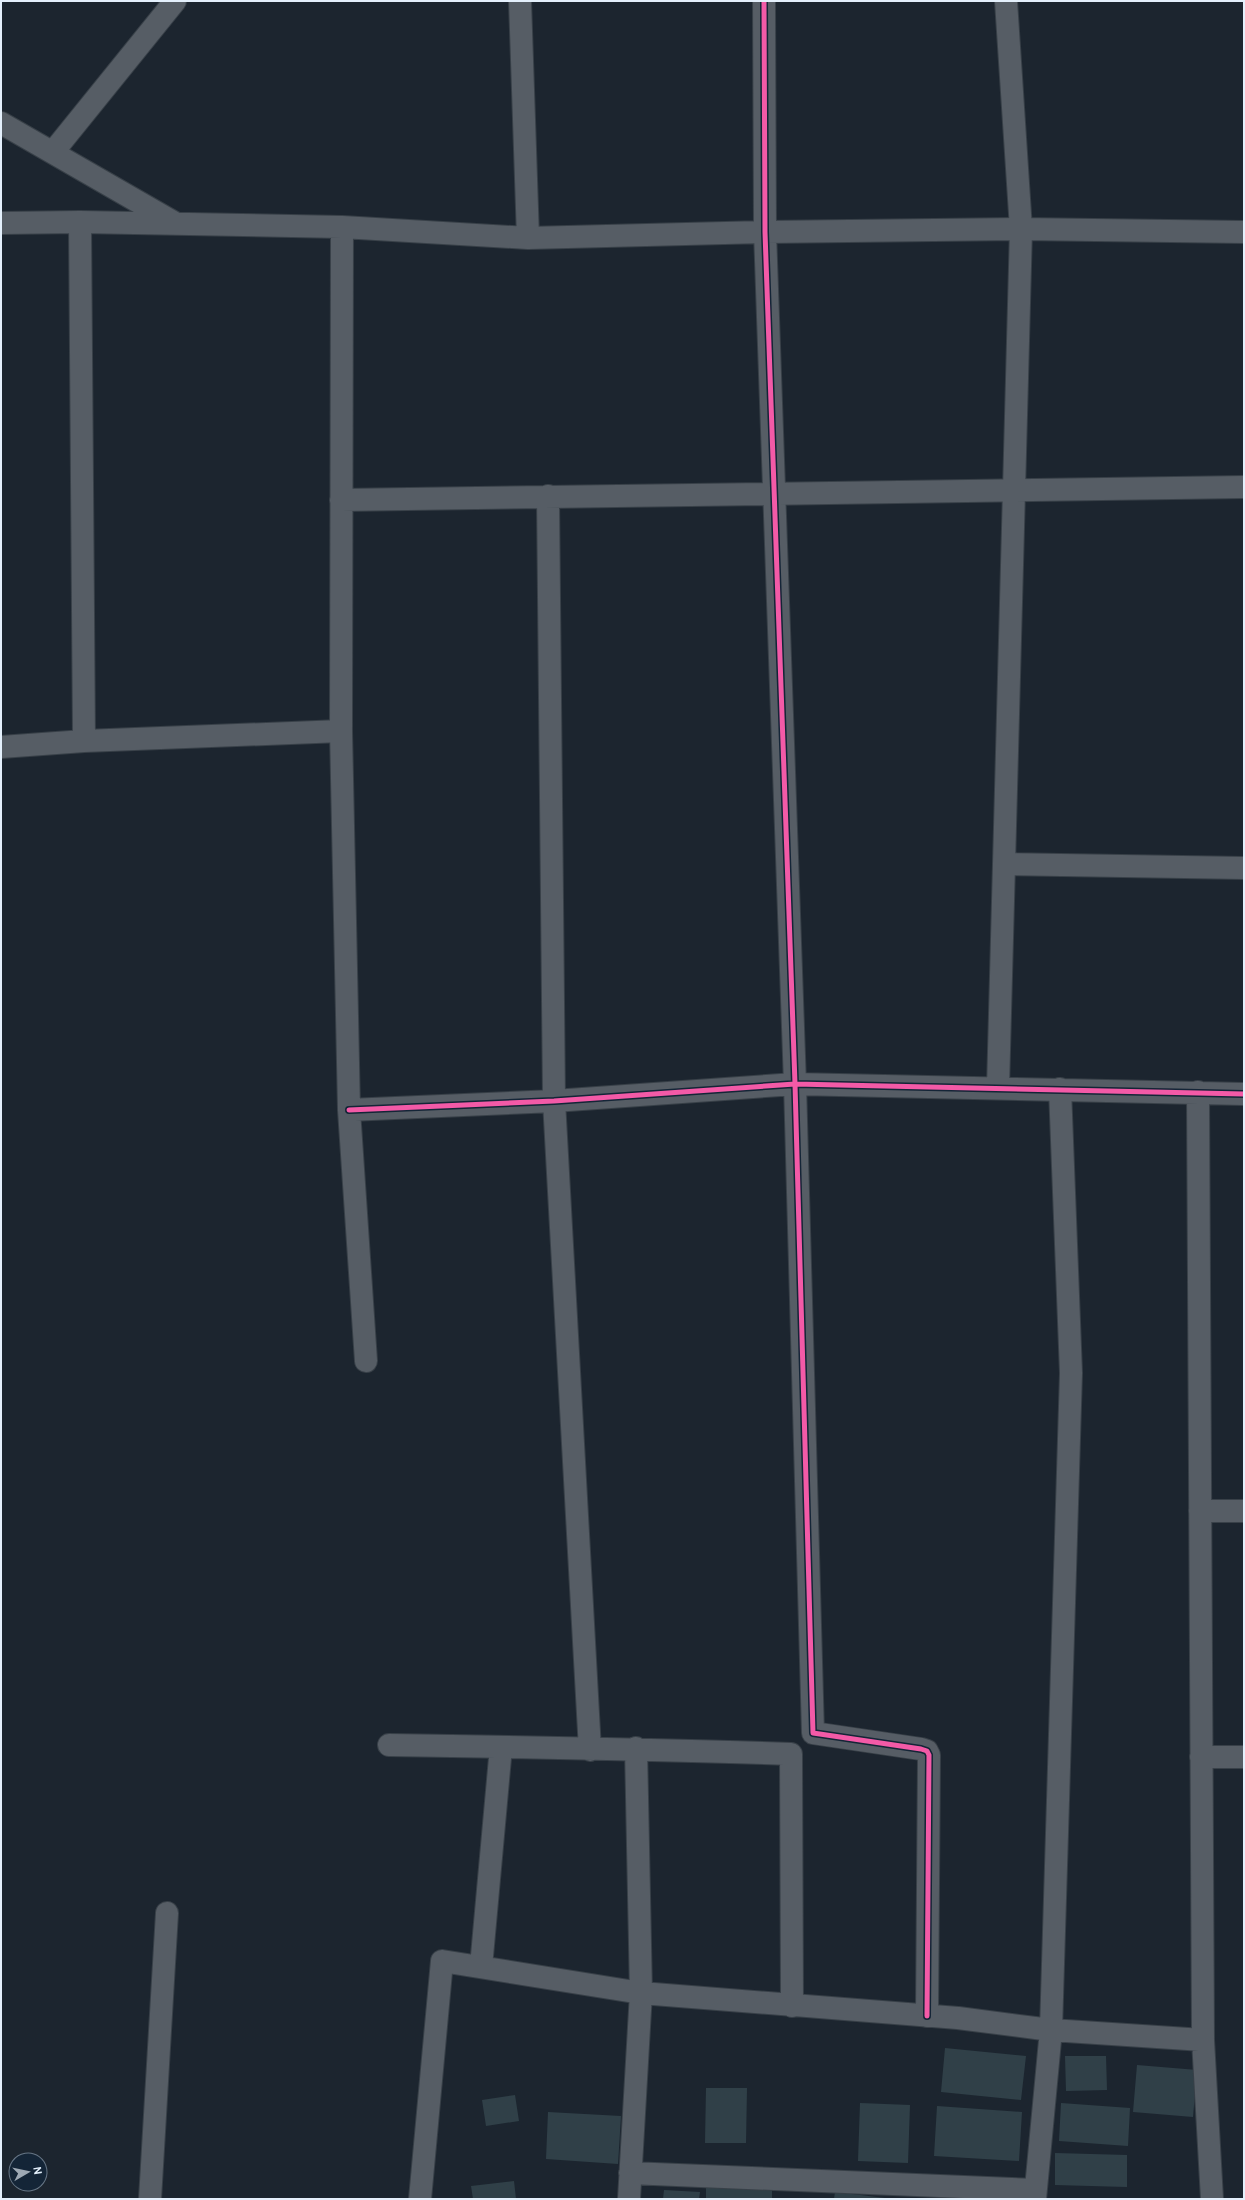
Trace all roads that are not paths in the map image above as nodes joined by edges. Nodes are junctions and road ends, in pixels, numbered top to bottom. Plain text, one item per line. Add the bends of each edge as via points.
1 (175, 1) edge
2 (520, 1) edge
3 (764, 1) edge
4 (1006, 1) edge
5 (1, 123) edge
6 (52, 152) junction
7 (80, 222) junction
8 (1, 223) edge
9 (177, 224) junction
10 (342, 227) junction
11 (1020, 229) junction
12 (765, 232) junction
13 (1244, 232) edge
14 (528, 238) junction
15 (1244, 487) edge
16 (1014, 490) junction
17 (774, 493) junction
18 (548, 496) junction
19 (341, 500) junction
20 (341, 731) junction
21 (84, 741) junction
22 (1, 747) edge
23 (1004, 864) junction
24 (1244, 868) edge
25 (795, 1084) junction
26 (998, 1088) junction
27 (1060, 1089) junction
28 (1198, 1092) junction
29 (1244, 1094) edge
30 (554, 1102) junction
31 (349, 1110) junction
32 (366, 1361) dead end
33 (1200, 1511) junction
34 (1244, 1511) edge
35 (389, 1745) dead end
36 (501, 1747) junction
37 (636, 1748) junction
38 (590, 1750) junction
39 (1244, 1756) edge
40 (1201, 1757) junction
41 (167, 1913) dead end
42 (481, 1967) junction
43 (641, 1993) junction
44 (792, 2006) junction
45 (927, 2016) junction
46 (1051, 2030) junction
47 (1203, 2040) junction
48 (630, 2173) junction
49 (1035, 2195) edge
50 (150, 2199) edge
51 (420, 2199) edge
52 (629, 2199) edge
53 (1212, 2199) edge

1 - 6 street
2 - 14 street
3 - 12 street
4 - 11 street
5 - 6 street
6 - 9 street
7 - 8 street
7 - 9 street
7 - 21 street
9 - 10 street
10 - 14 street
10 - 19 street
11 - 12 street
11 - 13 street
11 - 16 street
12 - 14 street
12 - 17 street
15 - 16 street
16 - 17 street
16 - 23 street
17 - 18 street
17 - 25 street
18 - 19 street
18 - 30 street
19 - 20 street
20 - 21 street
20 - 31 street
21 - 22 street
23 - 24 street
23 - 26 street
25 - 26 street
25 - 30 street
25 - 45 street via 813,1733 927,1751
26 - 27 street
27 - 28 street
27 - 46 street via 1071,1374
28 - 29 street
28 - 33 street
30 - 31 street
30 - 38 street
31 - 32 street
33 - 34 street
33 - 40 street
35 - 36 street
36 - 38 street
36 - 42 street
37 - 38 street
37 - 43 street
37 - 44 street via 790,1754
39 - 40 street
40 - 47 street
41 - 50 street
42 - 43 street
42 - 51 street via 442,1961
43 - 44 street
43 - 48 street
44 - 45 street
45 - 46 street
46 - 47 street
46 - 49 street
47 - 53 street
48 - 49 street
48 - 52 street

